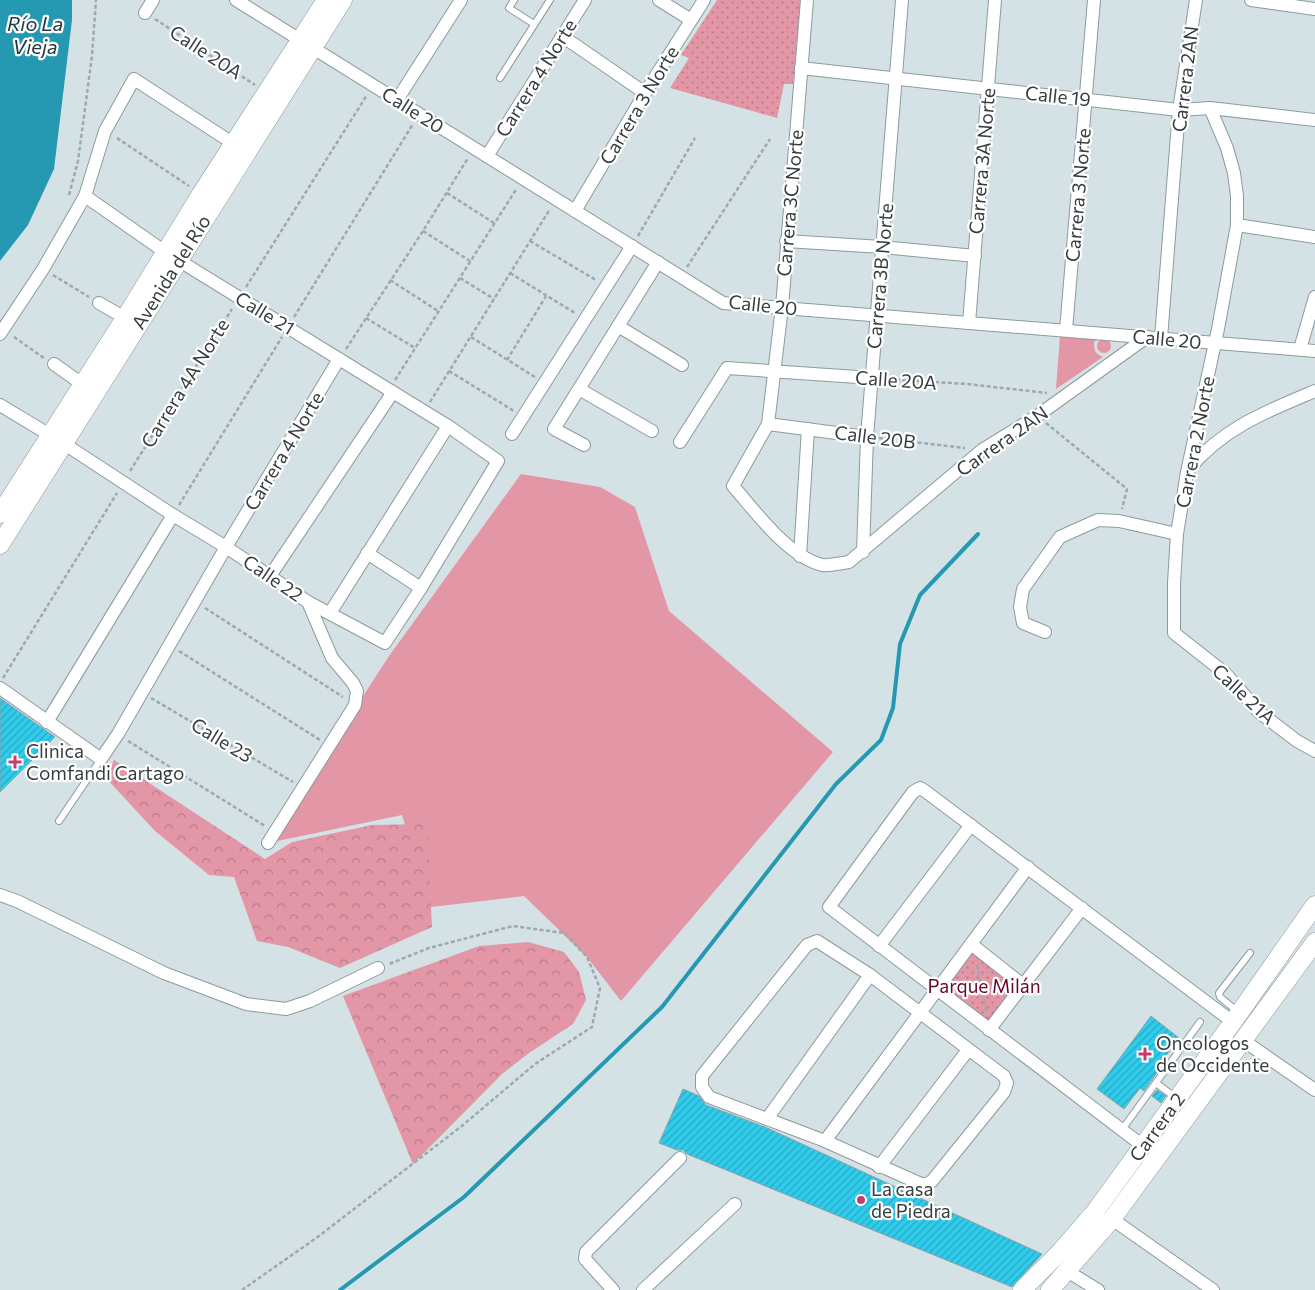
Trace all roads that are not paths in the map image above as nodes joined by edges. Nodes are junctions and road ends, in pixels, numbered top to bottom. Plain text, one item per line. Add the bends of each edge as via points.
1 (153, 0) edge
2 (236, 0) edge
3 (326, 0) edge
4 (343, 0) edge
5 (460, 0) edge
6 (514, 0) edge
7 (550, 0) edge
8 (585, 0) edge
9 (659, 0) edge
10 (704, 0) edge
11 (807, 0) edge
12 (902, 0) edge
13 (995, 0) edge
14 (1094, 0) edge
15 (1196, 0) edge
16 (1251, 0) edge
17 (1307, 5) edge
18 (145, 13) road end
19 (691, 20) junction
20 (534, 24) junction
21 (562, 36) junction
22 (307, 44) junction
23 (801, 68) junction
24 (500, 78) dead end
25 (896, 78) junction
26 (988, 89) junction
27 (645, 94) junction
28 (1086, 99) junction
29 (397, 100) junction
30 (1210, 108) junction
31 (1179, 110) junction
32 (1315, 120) edge
33 (234, 144) junction
34 (487, 156) junction
35 (85, 196) junction
36 (575, 211) junction
37 (1237, 225) junction
38 (1315, 237) edge
39 (786, 241) junction
40 (632, 246) junction
41 (882, 247) junction
42 (172, 256) junction
43 (974, 256) junction
44 (658, 262) junction
45 (1315, 297) edge
46 (99, 302) road end
47 (782, 307) junction
48 (877, 316) junction
49 (126, 318) junction
50 (969, 322) junction
51 (618, 326) junction
52 (1066, 330) junction
53 (1, 332) edge
54 (1147, 337) junction
55 (1161, 338) junction
56 (1215, 343) junction
57 (1300, 349) junction
58 (1315, 350) edge
59 (339, 359) junction
60 (54, 364) road end
61 (682, 365) dead end
62 (774, 372) junction
63 (872, 378) junction
64 (82, 384) junction
65 (579, 389) junction
66 (391, 391) junction
67 (1315, 391) edge
68 (0, 405) edge
69 (768, 424) junction
70 (448, 426) junction
71 (808, 430) junction
72 (652, 431) dead end
73 (512, 434) dead end
74 (867, 437) junction
75 (56, 439) junction
76 (680, 442) dead end
77 (584, 445) dead end
78 (1187, 472) junction
79 (0, 514) edge
80 (173, 515) junction
81 (1177, 534) junction
82 (0, 545) edge
83 (226, 547) junction
84 (863, 552) junction
85 (367, 553) junction
86 (800, 556) junction
87 (270, 576) junction
88 (421, 588) junction
89 (308, 602) junction
90 (330, 613) junction
91 (1045, 632) dead end
92 (1174, 633) joint
93 (0, 688) edge
94 (47, 722) junction
95 (1315, 752) edge
96 (101, 759) junction
97 (59, 821) dead end
98 (971, 825) junction
99 (268, 844) dead end
100 (1028, 867) junction
101 (0, 895) edge
102 (1315, 905) edge
103 (1082, 908) junction
104 (1315, 942) edge
105 (970, 944) junction
106 (879, 946) junction
107 (1250, 953) dead end
108 (378, 968) road end
109 (870, 974) junction
110 (1023, 985) junction
111 (937, 990) junction
112 (919, 1013) junction
113 (1236, 1018) junction
114 (1200, 1022) dead end
115 (989, 1030) junction
116 (1244, 1041) junction
117 (968, 1050) junction
118 (1156, 1083) junction
119 (1315, 1090) edge
120 (1177, 1099) junction
121 (767, 1119) junction
122 (1121, 1131) junction
123 (825, 1141) junction
124 (1143, 1146) junction
125 (680, 1158) dead end
126 (879, 1167) junction
127 (735, 1204) dead end
128 (1112, 1219) junction
129 (1067, 1271) junction
130 (613, 1290) edge
131 (643, 1290) edge
132 (1022, 1290) edge
133 (1050, 1290) edge
134 (1098, 1290) edge
135 (1213, 1290) edge

1 - 18 street
2 - 22 street, Calle 20
3 - 22 street, Avenida del Río
4 - 22 street, Avenida del Río
5 - 29 street
6 - 20 lane via 509,8
7 - 20 lane
8 - 21 street, Carrera 4 Norte
9 - 19 street
10 - 19 street, Carrera 3 Norte
11 - 23 street, Carrera 3C Norte
12 - 25 street, Carrera 3B Norte
13 - 26 street, Carrera 3A Norte
14 - 28 street, Carrera 3 Norte
15 - 31 street, Carrera 2AN
16 - 17 street
19 - 27 street, Carrera 3 Norte
20 - 24 lane
21 - 27 street
21 - 34 street, Carrera 4 Norte
22 - 29 street, Calle 20
22 - 33 street, Avenida del Río via 267,92
22 - 42 street, Avenida del Río
23 - 25 street, Calle 19
23 - 39 street, Carrera 3C Norte
25 - 26 street, Calle 19
25 - 41 street, Carrera 3B Norte
26 - 28 street, Calle 19
26 - 43 street, Carrera 3A Norte
27 - 36 street, Carrera 3 Norte
28 - 31 street, Calle 19
28 - 52 street, Carrera 3 Norte
29 - 34 street, Calle 20
30 - 31 street, Calle 19
30 - 32 street, Calle 19
30 - 37 street, Carrera 2 Norte via 1234,173
31 - 55 street, Carrera 2AN
33 - 35 street via 134,79 105,131
33 - 42 street, Avenida del Río via 201,194
34 - 36 street, Calle 20
35 - 42 street, Calle 21
35 - 53 street
36 - 40 street, Calle 20
37 - 38 street
37 - 56 street, Carrera 2 Norte
39 - 41 street
39 - 47 street, Carrera 3C Norte
40 - 44 street, Calle 20
40 - 73 street
41 - 43 street
41 - 48 street, Carrera 3B Norte
42 - 49 street, Avenida del Río
42 - 59 street, Calle 21
42 - 75 street, Avenida del Río
43 - 50 street, Carrera 3A Norte
44 - 47 street, Calle 20 via 723,303
44 - 51 street
45 - 57 street
46 - 49 street
47 - 48 street, Calle 20
47 - 62 street, Carrera 3C Norte
48 - 50 street, Calle 20
48 - 63 street, Carrera 3B Norte
49 - 64 street, Avenida del Río
50 - 52 street, Calle 20
51 - 61 street
51 - 65 street
52 - 54 street, Calle 20
54 - 55 street, Calle 20
54 - 84 street, Carrera 2AN via 1038,416 982,450
55 - 56 street, Calle 20
56 - 57 street, Calle 20
56 - 78 street, Carrera 2 Norte
57 - 58 street, Calle 20
59 - 66 street, Calle 21
59 - 83 street, Carrera 4 Norte
60 - 64 street
62 - 63 street, Calle 20A
62 - 69 street, Carrera 3C Norte
62 - 76 street, Calle 20A via 727,368
63 - 74 street, Carrera 3B Norte
64 - 75 street, Avenida del Río
65 - 72 street
65 - 77 street via 554,429
66 - 70 street, Calle 21
66 - 87 street
67 - 78 street via 1260,414 1228,433
68 - 75 street, Calle 22
69 - 71 street, Calle 20B
69 - 86 street, Carrera 3C Norte via 733,486
70 - 85 street
70 - 88 street, Calle 21 via 498,461
71 - 74 street, Calle 20B
71 - 86 street
74 - 84 street, Carrera 3B Norte
75 - 79 street, Avenida del Río
75 - 80 street, Calle 22
75 - 82 street, Avenida del Río
78 - 81 street, Carrera 2 Norte
80 - 83 street, Calle 22
80 - 94 street
81 - 91 street via 1119,521 1098,520 1060,537 1023,589 1020,607 1023,623
81 - 92 street, Carrera 2 Norte
83 - 87 street, Calle 22
83 - 96 street, Carrera 4 Norte
84 - 86 street, Carrera 2AN via 849,562 824,565
85 - 88 street
85 - 90 street
87 - 89 street, Calle 22
88 - 90 street via 385,643
89 - 90 street
89 - 99 street, Calle 22 via 332,658 357,691 354,705
92 - 95 street, Calle 21A via 1226,674 1259,712
93 - 94 street
94 - 96 street
96 - 97 lane
98 - 100 street
98 - 106 street
98 - 106 street via 920,788 912,792 829,907
100 - 103 street
100 - 105 street
101 - 108 street via 164,973 246,1004 286,1009
102 - 113 street, Carrera 2
103 - 110 street
103 - 113 street
104 - 116 street, Carrera 2
105 - 110 street
105 - 111 street
106 - 111 street
107 - 113 lane via 1219,993
109 - 112 street
109 - 121 street
109 - 121 street via 817,941 807,945 702,1076 702,1087 709,1097
110 - 115 street
111 - 112 street
111 - 115 street
112 - 117 street
112 - 123 street
113 - 120 street, Carrera 2
114 - 118 lane
115 - 122 street
116 - 119 street
116 - 128 street, Carrera 2
117 - 126 street
117 - 126 street via 1004,1076 1007,1083 1004,1092 927,1184
118 - 120 lane
118 - 122 lane
120 - 124 street, Carrera 2
121 - 123 street
122 - 124 street
123 - 126 street
124 - 132 street, Carrera 2 via 1094,1213
125 - 130 street via 586,1252 585,1259
127 - 131 street
128 - 129 street, Carrera 2
128 - 135 street
129 - 133 street, Carrera 2
129 - 134 street

